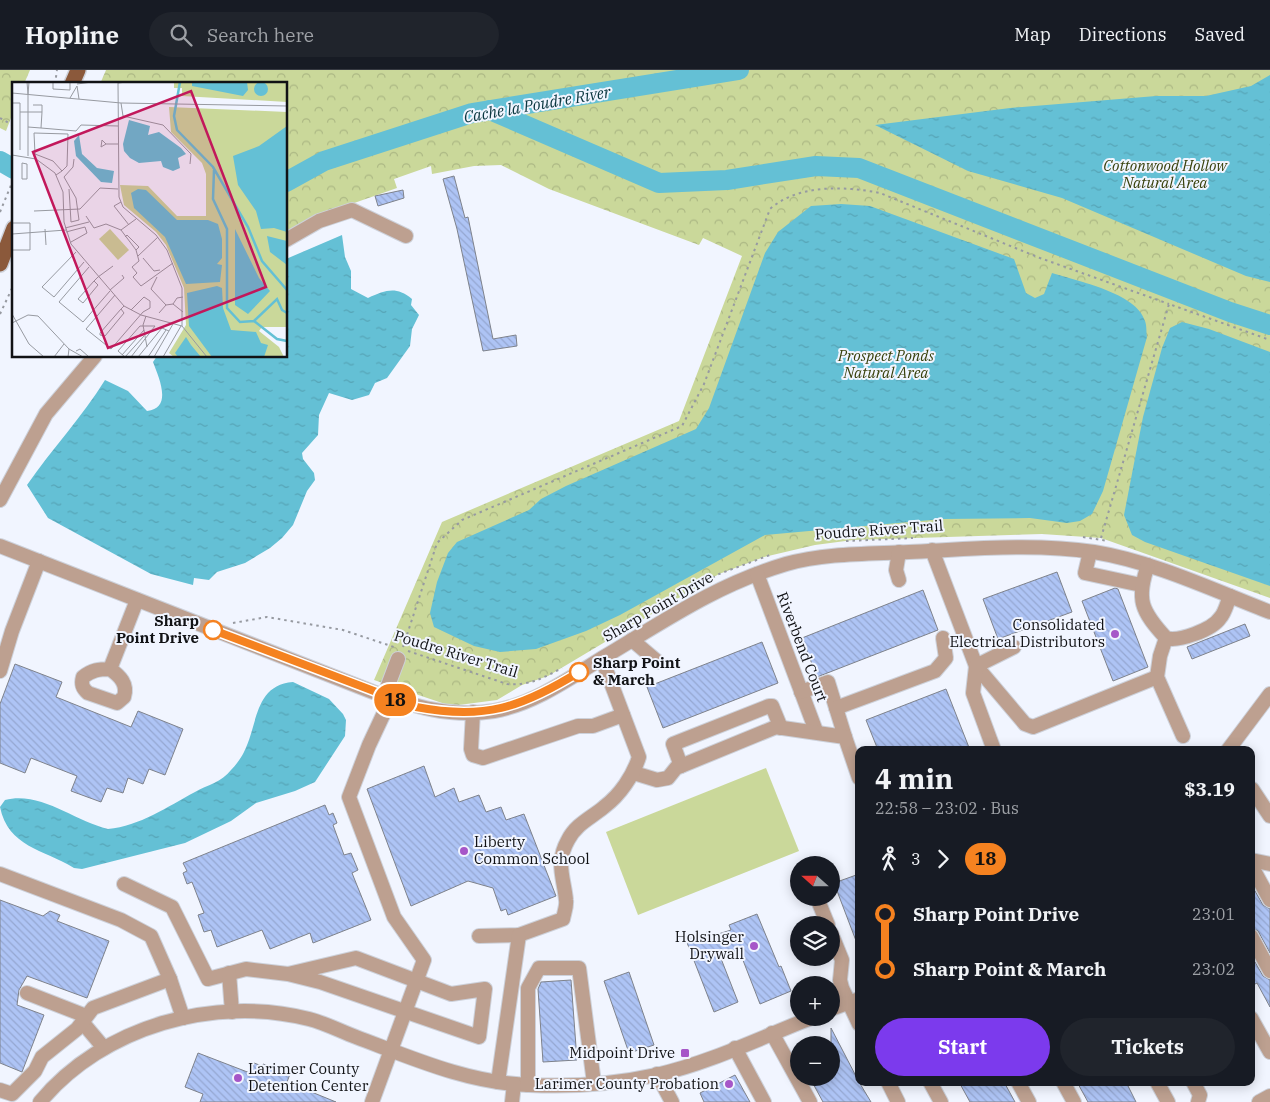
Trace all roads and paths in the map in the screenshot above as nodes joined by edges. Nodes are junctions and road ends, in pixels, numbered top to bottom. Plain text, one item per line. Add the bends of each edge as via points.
1 (78, 70) edge
2 (73, 82) edge
3 (0, 118) edge
4 (12, 125) edge
5 (12, 183) edge
6 (0, 212) edge
7 (12, 233) edge
8 (406, 236) dead end
9 (288, 239) edge
10 (0, 264) edge
11 (12, 288) edge
12 (1169, 304) junction
13 (0, 314) edge
14 (1270, 340) edge
15 (93, 358) edge
16 (0, 500) edge
17 (1081, 537) dead end
18 (919, 538) dead end
19 (1101, 538) junction
20 (844, 541) dead end
21 (1114, 544) dead end
22 (0, 546) edge
23 (932, 550) junction
24 (899, 552) junction
25 (1090, 552) junction
26 (773, 555) dead end
27 (39, 562) junction
28 (1148, 565) junction
29 (756, 574) junction
30 (898, 580) dead end
31 (703, 584) dead end
32 (1141, 585) junction
33 (1230, 596) junction
34 (137, 600) junction
35 (1270, 612) edge
36 (226, 622) dead end
37 (963, 631) junction
38 (1166, 638) junction
39 (632, 640) junction
40 (1014, 647) dead end
41 (400, 654) junction
42 (602, 658) junction
43 (658, 662) dead end
44 (976, 666) junction
45 (563, 667) dead end
46 (110, 669) dead end
47 (0, 671) edge
48 (1156, 677) junction
49 (801, 692) junction
50 (1270, 694) edge
51 (388, 697) junction
52 (836, 708) junction
53 (473, 712) junction
54 (623, 715) junction
55 (781, 728) junction
56 (816, 731) junction
57 (1183, 736) dead end
58 (845, 737) junction
59 (993, 746) edge
60 (1231, 746) edge
61 (681, 766) junction
62 (855, 766) edge
63 (634, 773) junction
64 (1255, 794) edge
65 (1270, 816) edge
66 (1255, 861) edge
67 (1270, 864) edge
68 (1255, 872) edge
69 (0, 874) edge
70 (124, 884) dead end
71 (1270, 900) edge
72 (519, 935) junction
73 (479, 936) dead end
74 (1255, 943) edge
75 (840, 955) edge
76 (1270, 971) edge
77 (229, 973) junction
78 (288, 974) junction
79 (170, 978) junction
80 (416, 981) junction
81 (27, 993) dead end
82 (853, 1001) edge
83 (840, 1006) edge
84 (406, 1011) junction
85 (232, 1012) junction
86 (182, 1018) junction
87 (85, 1020) junction
88 (1255, 1025) edge
89 (790, 1026) edge
90 (772, 1033) junction
91 (104, 1048) junction
92 (735, 1048) junction
93 (393, 1051) junction
94 (1270, 1052) edge
95 (657, 1074) junction
96 (498, 1082) junction
97 (594, 1083) junction
98 (521, 1084) junction
99 (890, 1086) edge
100 (932, 1086) edge
101 (1020, 1086) edge
102 (1065, 1086) edge
103 (1159, 1086) edge
104 (1195, 1086) edge
105 (0, 1090) edge
106 (1270, 1096) edge
107 (40, 1102) edge
108 (372, 1102) edge
109 (512, 1102) edge
110 (672, 1102) edge
111 (764, 1102) edge
112 (810, 1102) edge
113 (898, 1102) edge
114 (941, 1102) edge
115 (1029, 1102) edge
116 (1074, 1102) edge
117 (1168, 1102) edge
118 (1198, 1102) edge
119 (1259, 1102) edge

1 - 2 main road
3 - 4 path
5 - 6 path
7 - 10 main road
8 - 9 street via 352,210 319,222
11 - 13 path
12 - 14 path
12 - 19 path
12 - 41 path via 1040,258 880,193 854,188 817,190 781,199 770,209 704,384 682,426 462,520 437,544
15 - 16 street via 46,414
17 - 19 path
18 - 20 path, Poudre River Trail
19 - 21 path
22 - 27 street, Sharp Point Drive
23 - 24 street, Sharp Point Drive
23 - 25 street, Sharp Point Drive via 1037,547
23 - 37 street
24 - 29 street, Sharp Point Drive via 834,556
24 - 30 street
25 - 28 street, Sharp Point Drive
25 - 32 street via 1085,573
26 - 31 path via 720,574
27 - 34 street, Sharp Point Drive
27 - 47 street
28 - 32 street
28 - 33 street, Sharp Point Drive
29 - 39 street, Sharp Point Drive via 693,603
29 - 49 street, Riverbend Court
32 - 38 street via 1140,598 1155,626
33 - 35 street, Sharp Point Drive
33 - 38 street via 1215,623 1180,640
34 - 46 street
34 - 51 street, Sharp Point Drive
36 - 41 path, Poudre River Trail via 267,617 342,630
37 - 44 street
37 - 52 street via 939,640 946,658 935,671
38 - 48 street
39 - 42 street, Sharp Point Drive
39 - 43 street
40 - 44 street
41 - 45 path, Poudre River Trail via 522,686
41 - 51 street
42 - 53 street, Sharp Point Drive via 525,701 501,709
42 - 54 street
44 - 48 street via 1025,724 1033,727
44 - 59 street via 973,693
48 - 57 street
49 - 52 street via 828,682
49 - 56 street, Riverbend Court
50 - 60 street
51 - 53 street, Sharp Point Drive via 441,712
51 - 80 street via 349,797 394,917 424,960
52 - 58 street
53 - 54 street via 471,749 473,755 482,758 578,726 592,726
54 - 63 street via 639,758
55 - 56 street
55 - 61 street
55 - 61 street via 772,706 769,706 673,744
56 - 58 street
58 - 62 street
61 - 63 street via 668,778 657,780
63 - 72 street via 605,807 580,824 568,840 562,856 561,878 567,902 563,919
64 - 65 street
66 - 67 street
68 - 71 street
69 - 79 street via 121,920 151,936
70 - 77 street via 172,907 208,979
72 - 73 street
72 - 96 street
74 - 76 street
75 - 82 street via 840,980
77 - 78 street via 246,969
77 - 85 street
78 - 80 street via 356,958
78 - 84 street
79 - 86 street
79 - 87 street via 93,1008
80 - 84 street
80 - 84 street via 452,994 485,989 479,1037
81 - 87 street
82 - 83 street
84 - 93 street
85 - 86 street
85 - 93 street via 266,1012 311,1020
86 - 91 street via 149,1028
87 - 91 street
87 - 105 street via 42,1057 35,1071 12,1094
88 - 94 street
89 - 90 street
90 - 92 street
90 - 112 street
91 - 107 street via 60,1081
92 - 95 street
92 - 111 street
93 - 96 street via 441,1069
93 - 108 street
95 - 97 street
95 - 110 street
96 - 98 street
97 - 98 street
97 - 98 street via 579,968 539,968 528,988
98 - 109 street
99 - 113 street
100 - 114 street
101 - 115 street
102 - 116 street
103 - 117 street
104 - 118 street via 1200,1095
106 - 119 street

